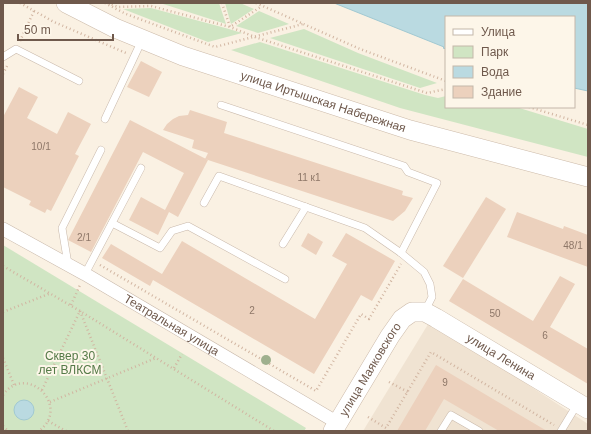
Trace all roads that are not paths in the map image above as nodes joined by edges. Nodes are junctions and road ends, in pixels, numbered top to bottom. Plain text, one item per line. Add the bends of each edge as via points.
1 (66, 3) edge
2 (138, 48) junction
3 (3, 57) edge
4 (80, 81) dead end
5 (221, 105) dead end
6 (105, 119) dead end
7 (101, 150) dead end
8 (141, 168) dead end
9 (588, 177) edge
10 (204, 203) dead end
11 (306, 207) junction
12 (112, 223) junction
13 (3, 229) edge
14 (283, 244) dead end
15 (403, 255) junction
16 (68, 264) junction
17 (85, 274) junction
18 (285, 279) dead end
19 (418, 312) junction
20 (583, 406) edge
21 (336, 427) edge
22 (561, 430) edge
23 (441, 431) edge
24 (478, 431) edge

1 - 2 main road, улица Иртышская Набережная via 115,28
2 - 6 lane
2 - 9 main road, улица Иртышская Набережная via 183,56 410,130
3 - 4 lane via 16,49
5 - 15 lane via 404,166 408,172 437,183
7 - 16 lane via 62,228
8 - 12 lane
10 - 11 lane via 219,176
11 - 14 lane
11 - 15 lane via 365,228
12 - 17 lane
12 - 18 lane via 160,248 172,231 188,226
13 - 16 street, Театральная улица
15 - 19 lane via 424,272 430,284 432,297
16 - 17 street, Театральная улица
17 - 21 street, Театральная улица
19 - 20 main road, улица Ленина via 436,318
19 - 21 main road, улица Маяковского via 402,319
20 - 22 lane
23 - 24 lane via 451,414

